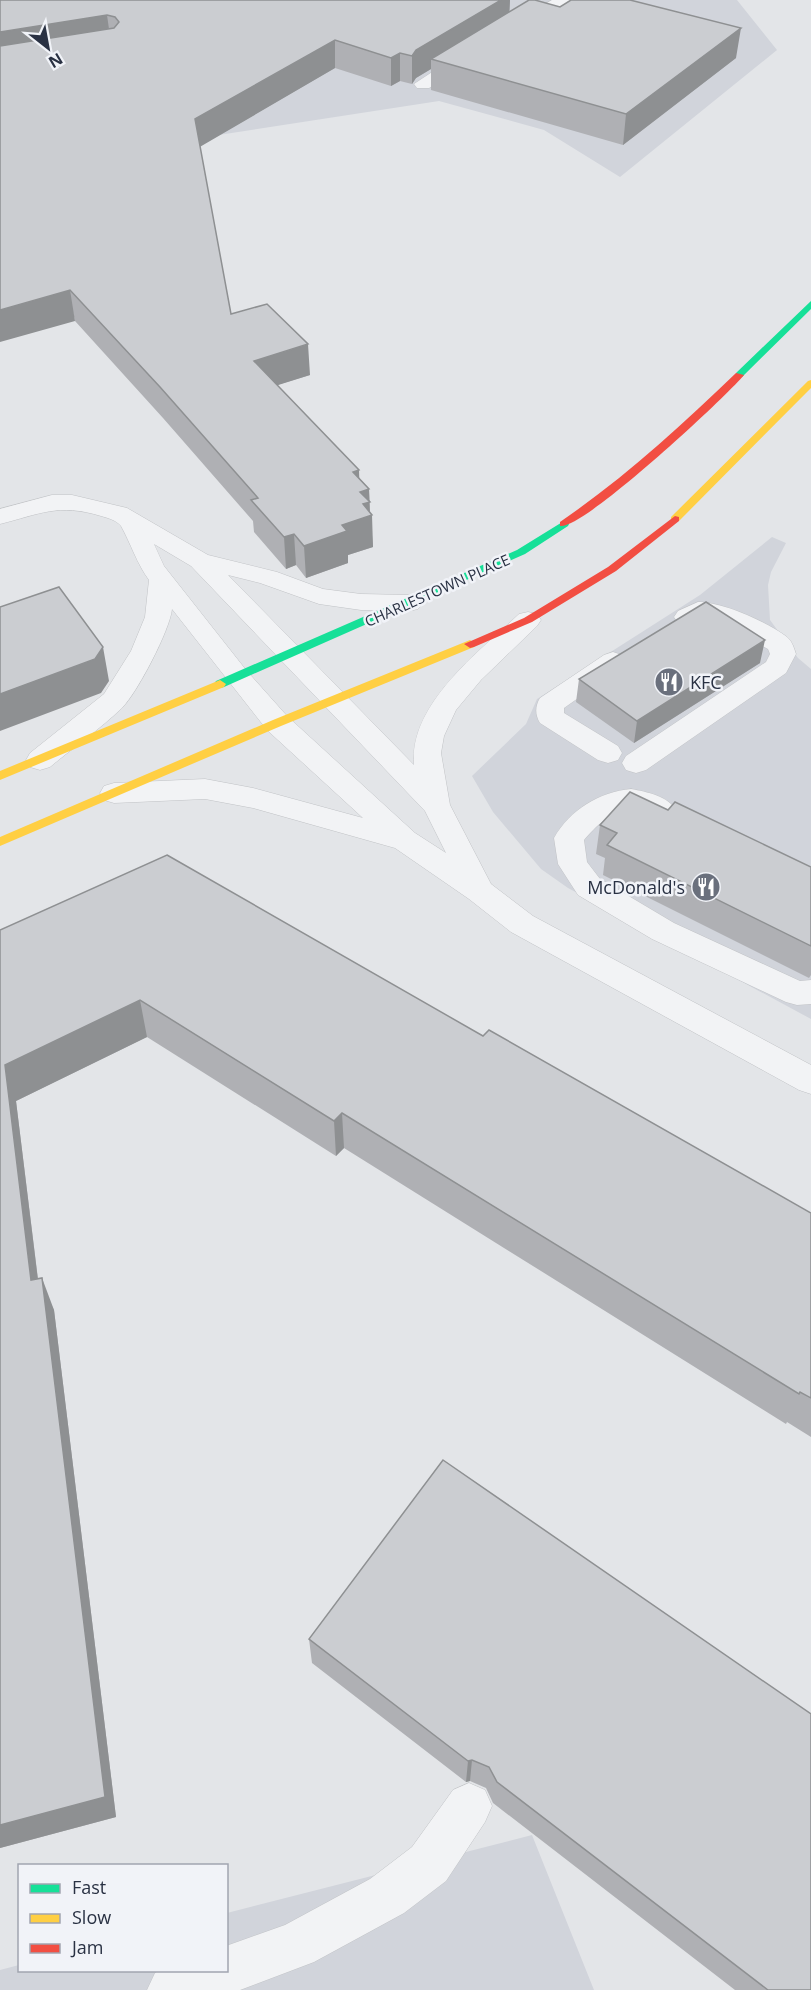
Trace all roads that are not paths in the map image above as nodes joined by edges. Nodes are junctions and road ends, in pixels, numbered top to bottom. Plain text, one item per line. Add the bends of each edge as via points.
1 (563, 0) edge
2 (521, 8) edge
3 (541, 13) junction
4 (502, 37) edge
5 (482, 48) edge
6 (423, 84) dead end
7 (811, 304) edge
8 (811, 383) edge
9 (0, 517) edge
10 (130, 521) junction
11 (200, 561) junction
12 (162, 579) junction
13 (409, 603) junction
14 (528, 620) junction
15 (667, 629) edge
16 (637, 647) edge
17 (291, 654) junction
18 (237, 676) junction
19 (334, 699) junction
20 (277, 723) junction
21 (608, 753) dead end
22 (40, 760) junction
23 (636, 763) dead end
24 (0, 776) edge
25 (114, 793) junction
26 (436, 805) junction
27 (683, 820) edge
28 (405, 840) junction
29 (0, 842) edge
30 (480, 891) junction
31 (811, 992) edge
32 (811, 1081) edge
33 (469, 1806) dead end
34 (228, 1970) edge
35 (222, 1972) edge
36 (172, 1990) edge

1 - 3 lane
2 - 3 lane
3 - 4 lane
5 - 6 lane
7 - 13 street, CHARLESTOWN PLACE via 684,429 584,511 521,552
8 - 14 street via 670,524 612,569
9 - 10 lane via 52,502 72,502 117,513
10 - 11 lane
10 - 12 lane
11 - 13 lane via 268,577 319,596
11 - 17 lane
12 - 18 lane
12 - 22 lane via 158,617 144,651 114,700
13 - 17 street, CHARLESTOWN PLACE
14 - 19 street
14 - 26 lane via 460,688 441,713 430,737 428,759
15 - 23 lane via 698,610 711,610 766,636 778,644 783,654 777,667
16 - 21 lane via 550,704 550,717
17 - 18 street, CHARLESTOWN PLACE
17 - 19 lane
18 - 20 lane
18 - 22 street, CHARLESTOWN PLACE
19 - 20 street
19 - 26 lane
20 - 25 street
20 - 28 lane
22 - 24 street, CHARLESTOWN PLACE
25 - 28 lane via 205,789 254,798
25 - 29 street
26 - 30 lane
27 - 31 lane via 641,801 619,800 589,815 569,838 573,864 589,887 663,931 796,993
28 - 30 lane
30 - 32 lane via 522,924
33 - 34 street via 429,1864 387,1896 297,1945
35 - 36 street

